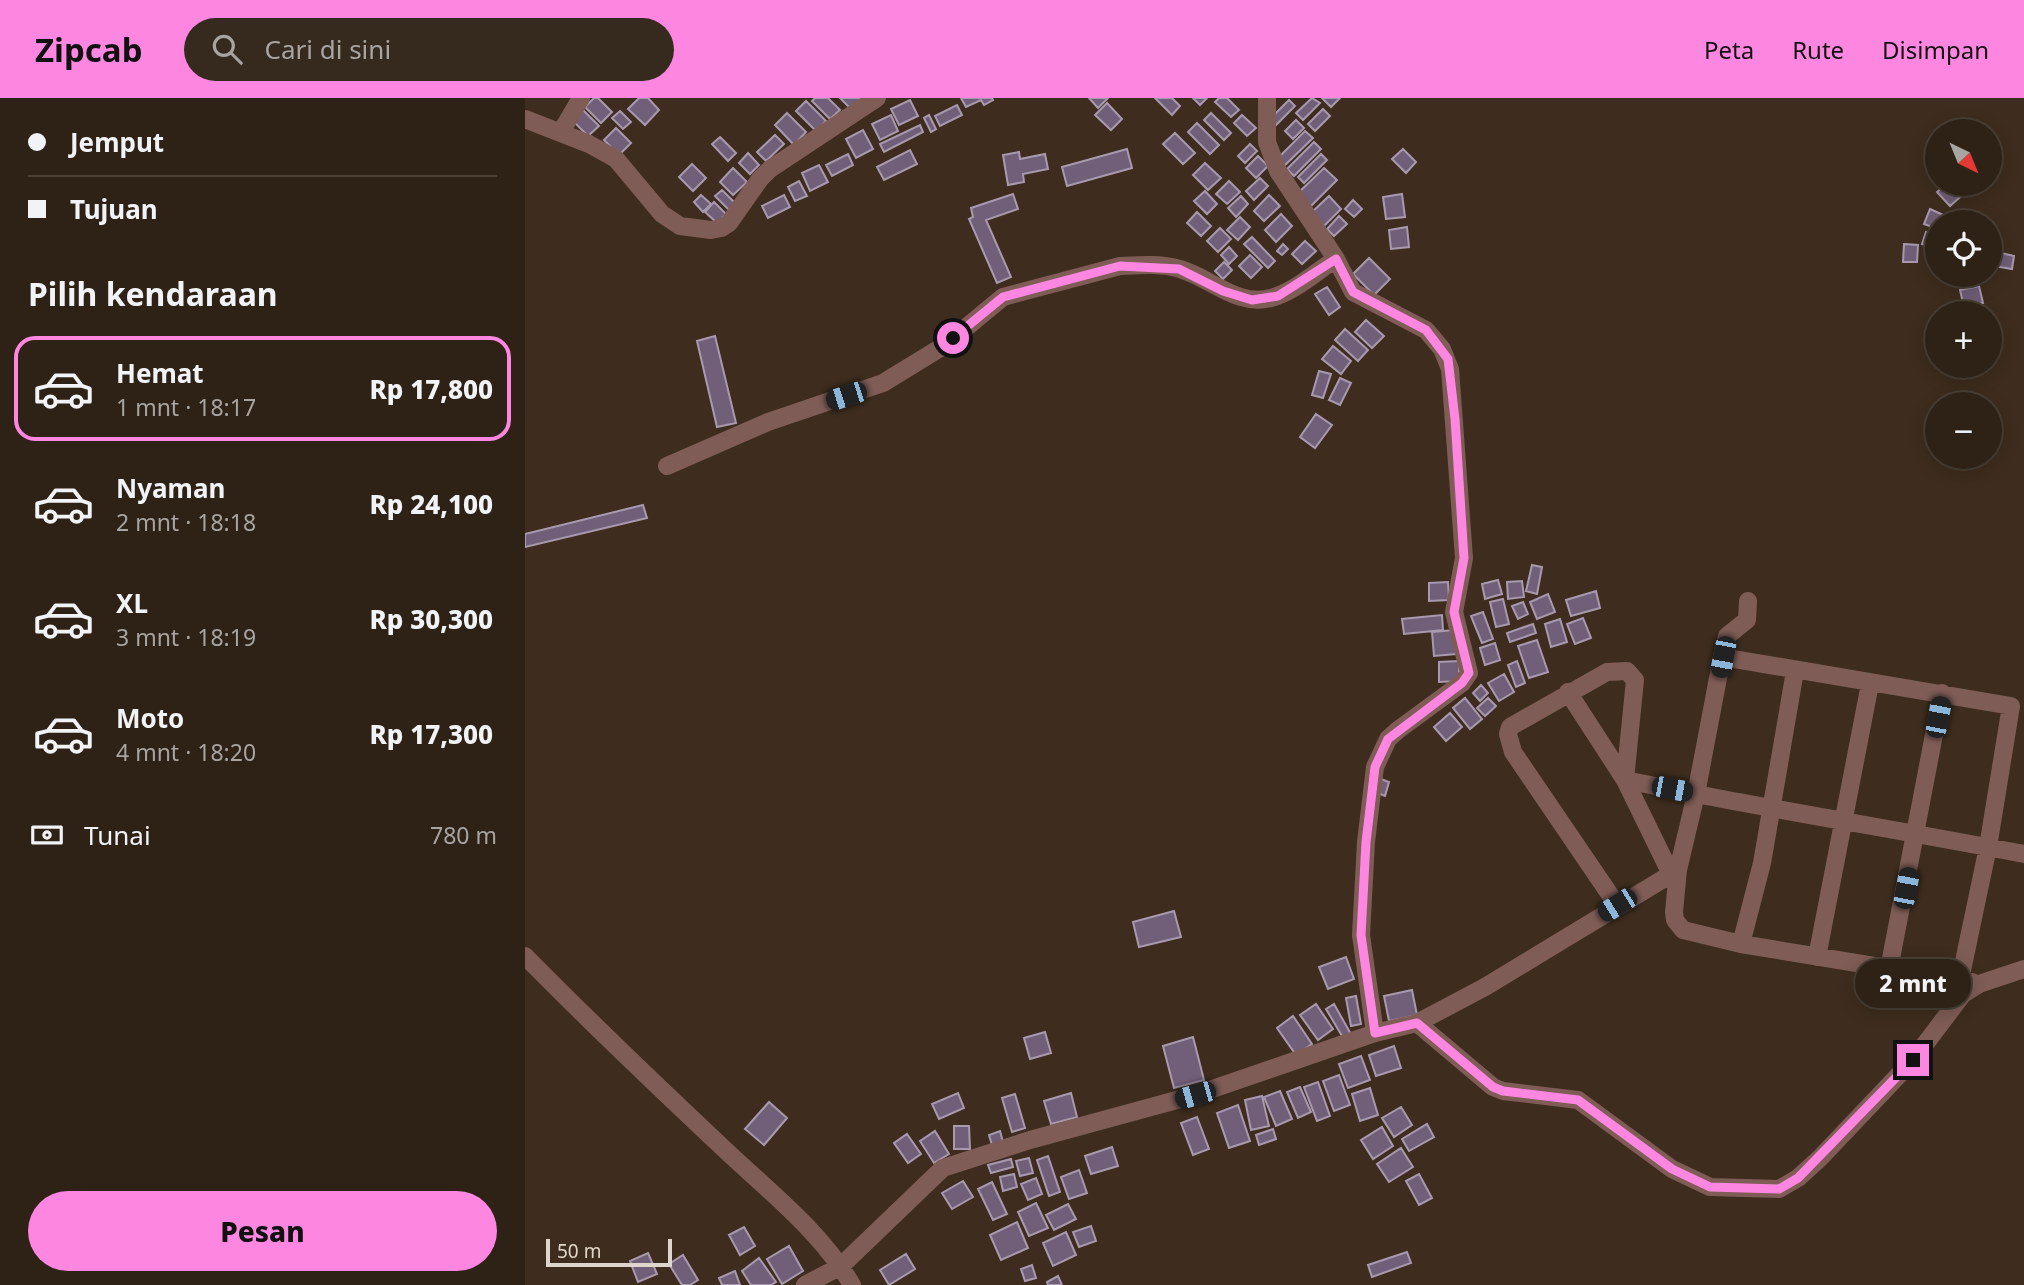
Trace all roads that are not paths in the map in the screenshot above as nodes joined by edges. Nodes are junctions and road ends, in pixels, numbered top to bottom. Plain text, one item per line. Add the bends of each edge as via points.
1 (581, 98) edge
2 (877, 98) edge
3 (1267, 98) edge
4 (525, 119) edge
5 (561, 132) junction
6 (1336, 259) junction
7 (667, 466) dead end
8 (1748, 601) dead end
9 (1723, 657) junction
10 (1795, 671) junction
11 (1870, 684) junction
12 (1568, 692) junction
13 (1942, 693) junction
14 (2018, 708) edge
15 (1625, 780) junction
16 (1696, 794) junction
17 (1772, 809) junction
18 (1843, 822) junction
19 (1916, 834) junction
20 (1988, 847) junction
21 (2024, 854) edge
22 (1675, 872) junction
23 (1617, 905) junction
24 (1741, 944) junction
25 (525, 956) edge
26 (1817, 957) junction
27 (1889, 969) junction
28 (2024, 969) edge
29 (1960, 980) junction
30 (1979, 984) junction
31 (1417, 1023) junction
32 (1375, 1033) junction
33 (841, 1266) junction
34 (805, 1285) edge
35 (852, 1285) edge

1 - 5 street
2 - 5 street via 771,169 729,223 711,230 671,221 616,159
3 - 6 street via 1267,142 1278,171
4 - 5 street
6 - 7 street via 1278,296 1260,300 1223,291 1179,269 1139,265 1003,297 945,345 883,383 768,422
6 - 32 street via 1353,292 1426,330 1448,359 1464,558 1454,612 1469,667 1462,683 1388,739 1375,767 1361,935
8 - 9 street via 1747,620 1727,636
9 - 10 street
9 - 16 street
10 - 11 street
10 - 17 street
11 - 13 street
11 - 18 street
12 - 15 street
12 - 15 street via 1607,672 1632,674 1632,734
12 - 23 street via 1516,722 1508,734 1509,744
13 - 14 street
13 - 19 street
14 - 20 street
15 - 16 street
15 - 22 street
16 - 17 street
16 - 22 street
17 - 18 street
17 - 24 street
18 - 19 street
18 - 26 street
19 - 20 street
19 - 27 street
20 - 21 street
20 - 29 street
22 - 23 street
22 - 24 street via 1678,925 1690,933
23 - 31 street via 1485,987
24 - 26 street
25 - 33 street via 789,1209
26 - 27 street
27 - 29 street
28 - 30 street
29 - 30 street
30 - 31 street via 1963,994 1913,1060 1820,1158 1779,1189 1710,1187 1696,1182 1578,1100 1493,1087
31 - 32 street
32 - 33 street via 1195,1095 943,1168
33 - 34 street
33 - 35 street

